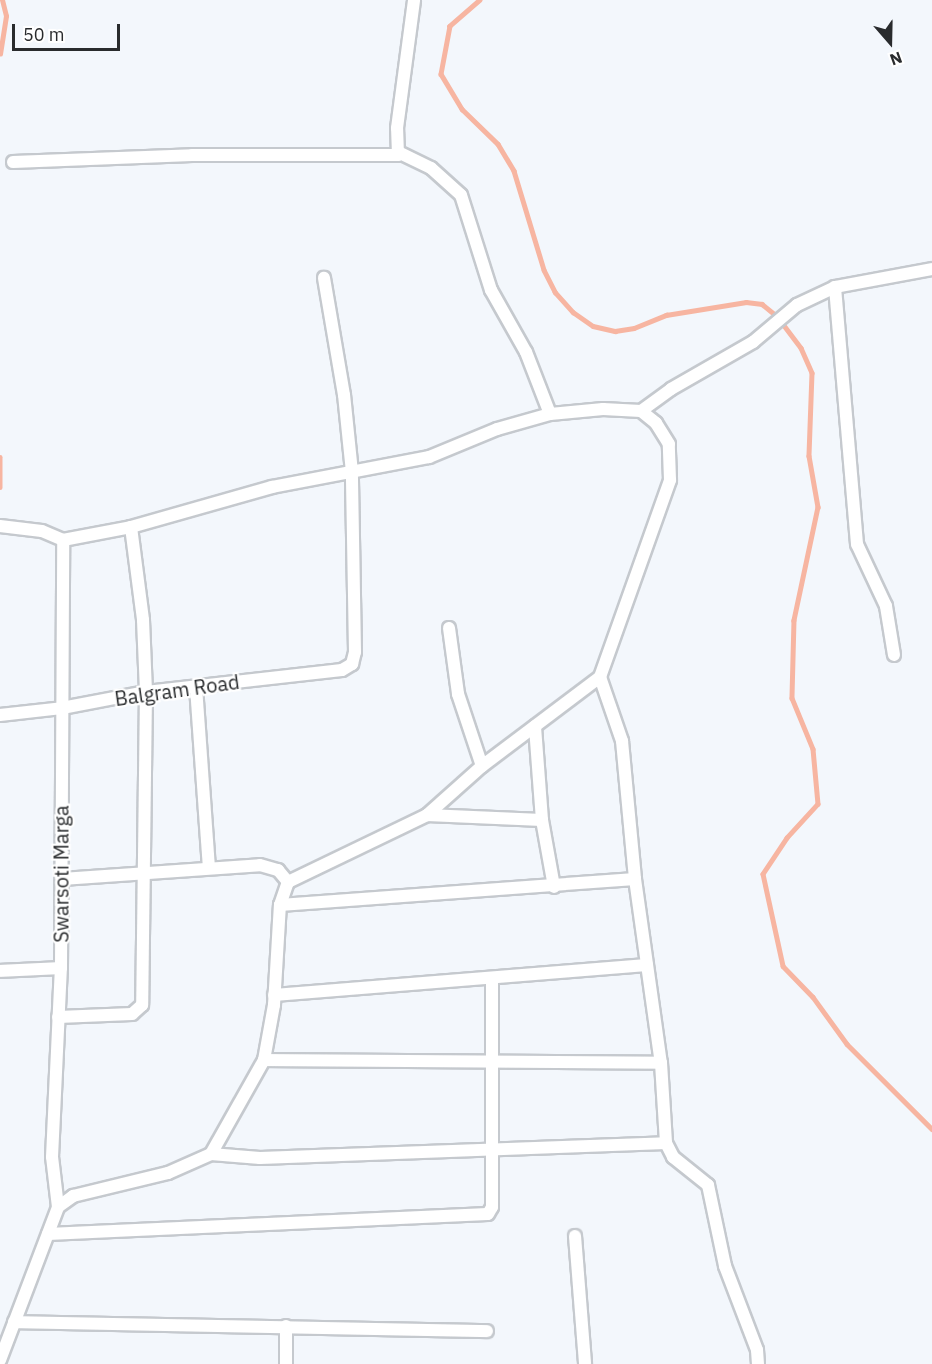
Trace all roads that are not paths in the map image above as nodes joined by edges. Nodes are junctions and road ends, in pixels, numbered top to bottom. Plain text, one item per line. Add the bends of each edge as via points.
1 (414, 0) edge
2 (398, 152) junction
3 (13, 162) dead end
4 (932, 269) edge
5 (324, 278) dead end
6 (836, 287) junction
7 (641, 411) junction
8 (550, 414) junction
9 (352, 472) junction
10 (0, 526) edge
11 (130, 527) junction
12 (63, 540) junction
13 (449, 628) dead end
14 (894, 655) dead end
15 (600, 676) junction
16 (196, 687) junction
17 (146, 692) junction
18 (62, 708) junction
19 (0, 715) edge
20 (535, 726) junction
21 (482, 766) junction
22 (427, 815) junction
23 (542, 820) junction
24 (209, 867) junction
25 (146, 874) junction
26 (62, 879) junction
27 (635, 879) junction
28 (288, 882) junction
29 (554, 887) junction
30 (280, 905) junction
31 (647, 965) junction
32 (61, 968) junction
33 (0, 971) edge
34 (492, 978) junction
35 (274, 995) junction
36 (58, 1017) junction
37 (264, 1060) junction
38 (491, 1061) junction
39 (661, 1062) junction
40 (666, 1143) junction
41 (490, 1150) junction
42 (212, 1154) junction
43 (58, 1207) junction
44 (48, 1234) junction
45 (575, 1236) dead end
46 (14, 1322) junction
47 (286, 1326) junction
48 (487, 1331) dead end
49 (0, 1360) edge
50 (286, 1364) edge
51 (585, 1364) edge
52 (758, 1364) edge

1 - 2 street
2 - 3 street via 353,157 192,155
2 - 8 street via 431,168 461,195 491,290 526,352
4 - 6 street
5 - 9 street via 344,395
6 - 7 street via 797,305 753,342
6 - 14 street via 857,544 886,606
7 - 8 street via 603,409
7 - 15 street via 656,423 669,444 670,480
8 - 9 street via 497,429 429,457
9 - 11 street via 272,487
9 - 16 street, Balgram Road via 352,664 342,670
10 - 12 street via 42,531
11 - 12 street
11 - 17 street via 143,620
12 - 18 street, Swarsoti Marga
13 - 21 street via 458,694
15 - 20 street
15 - 27 street via 622,741
16 - 17 street, Balgram Road
16 - 24 street
17 - 18 street, Balgram Road
17 - 25 street
18 - 19 street, Balgram Road
18 - 26 street, Swarsoti Marga
20 - 21 street
20 - 23 street
21 - 22 street
22 - 23 street
22 - 28 street
23 - 29 street
24 - 25 street
24 - 28 street via 260,865 278,870
25 - 26 street
25 - 36 street via 139,1011
26 - 32 street, Swarsoti Marga
27 - 29 street
27 - 31 street
28 - 30 street
29 - 30 street
30 - 35 street
31 - 34 street
31 - 39 street
32 - 33 street
32 - 36 street, Swarsoti Marga
34 - 35 street
34 - 38 street
35 - 37 street
36 - 43 street, Swarsoti Marga via 52,1157
37 - 38 street
37 - 42 street
38 - 39 street
38 - 41 street
39 - 40 street
40 - 41 street
40 - 52 street via 678,1162 708,1185 724,1266 757,1350
41 - 42 street via 260,1158
41 - 44 street via 492,1207 488,1214
42 - 43 street via 168,1173 73,1196
43 - 44 street
44 - 46 street
45 - 51 street
46 - 47 street
46 - 49 street
47 - 48 street
47 - 50 street

